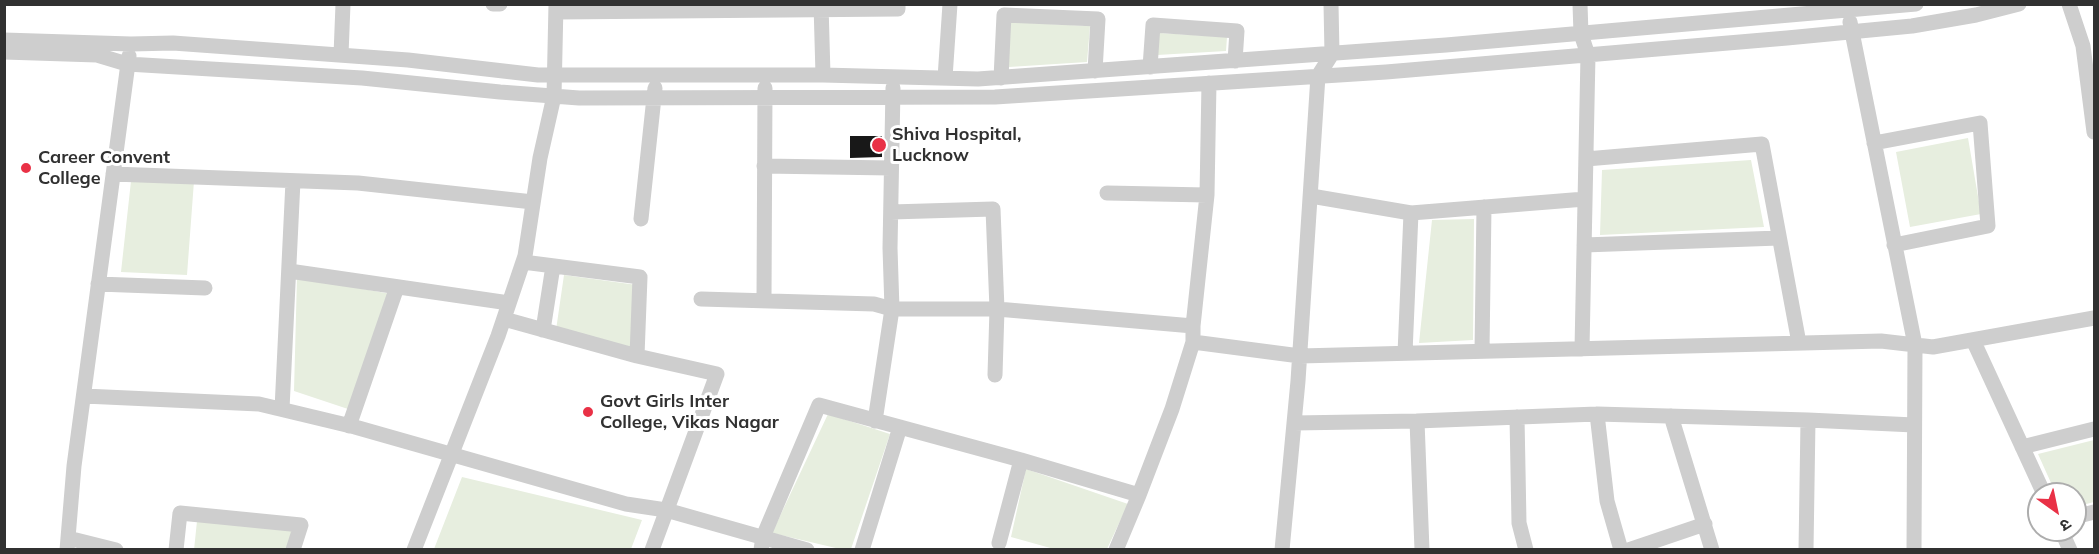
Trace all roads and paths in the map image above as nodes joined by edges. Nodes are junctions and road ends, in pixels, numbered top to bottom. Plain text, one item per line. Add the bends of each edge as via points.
1 (343, 4) edge
2 (493, 4) edge
3 (500, 4) edge
4 (898, 4) edge
5 (950, 4) edge
6 (1331, 4) edge
7 (1580, 4) edge
8 (1916, 4) edge
9 (2019, 4) edge
10 (2069, 4) edge
11 (822, 7) edge
12 (556, 8) edge
13 (638, 8) edge
14 (694, 8) edge
15 (754, 8) edge
16 (1786, 10) edge
17 (1848, 11) junction
18 (1852, 32) junction
19 (1581, 34) junction
20 (4, 40) edge
21 (131, 44) junction
22 (4, 52) edge
23 (1332, 54) junction
24 (341, 55) junction
25 (1588, 55) junction
26 (1235, 61) junction
27 (127, 64) junction
28 (1150, 67) junction
29 (1095, 71) junction
30 (823, 75) junction
31 (555, 76) junction
32 (656, 76) junction
33 (765, 76) junction
34 (893, 76) junction
35 (1318, 76) junction
36 (945, 78) junction
37 (1001, 78) junction
38 (1209, 83) junction
39 (554, 96) junction
40 (654, 98) junction
41 (764, 98) junction
42 (893, 98) junction
43 (2094, 132) edge
44 (1874, 143) junction
45 (1586, 159) junction
46 (764, 166) junction
47 (891, 168) junction
48 (113, 174) junction
49 (293, 181) junction
50 (1107, 193) dead end
51 (1207, 195) junction
52 (1311, 196) junction
53 (1585, 199) junction
54 (533, 202) junction
55 (1484, 207) junction
56 (891, 212) junction
57 (1411, 213) junction
58 (641, 219) dead end
59 (1779, 238) junction
60 (1584, 245) junction
61 (1894, 245) junction
62 (523, 262) junction
63 (553, 266) junction
64 (289, 271) junction
65 (98, 284) junction
66 (397, 287) junction
67 (205, 288) dead end
68 (701, 299) dead end
69 (764, 300) junction
70 (509, 303) junction
71 (892, 309) junction
72 (997, 309) junction
73 (2094, 318) edge
74 (504, 319) junction
75 (1192, 326) junction
76 (543, 330) junction
77 (1973, 340) junction
78 (1193, 342) junction
79 (1799, 344) junction
80 (1915, 345) junction
81 (1582, 349) junction
82 (1482, 351) junction
83 (1405, 353) junction
84 (638, 356) junction
85 (1300, 356) junction
86 (995, 375) dead end
87 (84, 396) junction
88 (282, 409) junction
89 (1597, 414) junction
90 (1671, 416) junction
91 (1517, 417) junction
92 (1808, 420) junction
93 (874, 421) junction
94 (1417, 421) junction
95 (1294, 423) junction
96 (1914, 425) junction
97 (349, 426) junction
98 (900, 427) junction
99 (2094, 429) edge
100 (2022, 447) junction
101 (450, 454) junction
102 (1021, 460) junction
103 (2038, 482) edge
104 (1139, 495) junction
105 (666, 510) junction
106 (1705, 524) junction
107 (762, 543) edge
108 (999, 543) dead end
109 (68, 544) edge
110 (116, 549) edge
111 (176, 549) edge
112 (293, 549) edge
113 (414, 549) edge
114 (652, 549) edge
115 (807, 549) edge
116 (862, 549) edge
117 (1116, 549) edge
118 (1282, 549) edge
119 (1422, 549) edge
120 (1526, 549) edge
121 (1622, 549) edge
122 (1628, 549) edge
123 (1712, 549) edge
124 (1806, 549) edge
125 (1914, 549) edge

1 - 24 street
2 - 3 street
4 - 11 street via 898,9
5 - 36 street
6 - 23 street
7 - 19 street
8 - 17 street
9 - 18 street via 1912,26
10 - 43 street via 2083,46
11 - 15 street
11 - 30 street
12 - 13 street
12 - 31 street
13 - 14 street
14 - 15 street
16 - 17 street
16 - 19 street
17 - 18 street
18 - 25 street
18 - 44 street
19 - 23 street
19 - 25 street
20 - 21 street
21 - 24 street
21 - 27 street
22 - 27 street via 97,55
23 - 26 street
23 - 35 street
24 - 31 street
25 - 35 street
25 - 45 street
26 - 28 street
26 - 28 street via 1237,31 1153,25
27 - 39 street via 362,78
27 - 48 street
28 - 29 street
29 - 37 street
29 - 37 street via 1098,19 1004,15
30 - 33 street
30 - 34 street
31 - 32 street
31 - 39 street
32 - 33 street
32 - 40 street
33 - 41 street
34 - 36 street
34 - 42 street
35 - 38 street
35 - 52 street
36 - 37 street
38 - 42 street via 995,97
38 - 51 street
39 - 40 street
39 - 54 street
40 - 41 street
40 - 58 street
41 - 42 street
41 - 46 street
42 - 47 street
44 - 61 street
44 - 61 street via 1980,123 1989,226
45 - 53 street
45 - 59 street via 1762,144
46 - 47 street
46 - 69 street
47 - 56 street
48 - 49 street
48 - 65 street
49 - 54 street via 358,183
49 - 64 street
50 - 51 street
51 - 75 street
52 - 57 street
52 - 85 street
53 - 55 street
53 - 60 street
54 - 62 street
55 - 57 street
55 - 82 street
56 - 71 street
56 - 72 street via 993,209
57 - 83 street
59 - 60 street
59 - 79 street
60 - 81 street
61 - 80 street
62 - 63 street
62 - 70 street
63 - 76 street
63 - 84 street via 640,277
64 - 66 street
64 - 88 street
65 - 67 street
65 - 87 street
66 - 70 street
66 - 97 street
68 - 69 street
69 - 71 street via 874,304
70 - 74 street
71 - 72 street
71 - 93 street
72 - 75 street
72 - 86 street
73 - 77 street
74 - 76 street
74 - 101 street
75 - 78 street
76 - 84 street
77 - 80 street via 1933,347
77 - 100 street
78 - 85 street
78 - 104 street
79 - 80 street
79 - 81 street
80 - 96 street
81 - 82 street
82 - 83 street
83 - 85 street
84 - 105 street via 717,374
85 - 95 street
87 - 88 street via 259,404
87 - 109 street
88 - 97 street
89 - 90 street
89 - 91 street
89 - 121 street via 1607,501
90 - 92 street
90 - 106 street
91 - 94 street
91 - 120 street via 1519,523
92 - 96 street
92 - 124 street
93 - 98 street
93 - 107 street via 819,405
94 - 95 street
94 - 119 street
95 - 118 street
96 - 125 street
97 - 101 street
98 - 102 street
98 - 116 street
99 - 100 street
100 - 103 street
101 - 105 street via 626,504
101 - 113 street
102 - 104 street
102 - 108 street
104 - 117 street
105 - 107 street
105 - 114 street
106 - 122 street
106 - 123 street
107 - 115 street
109 - 110 street
111 - 112 street via 180,513 301,525

